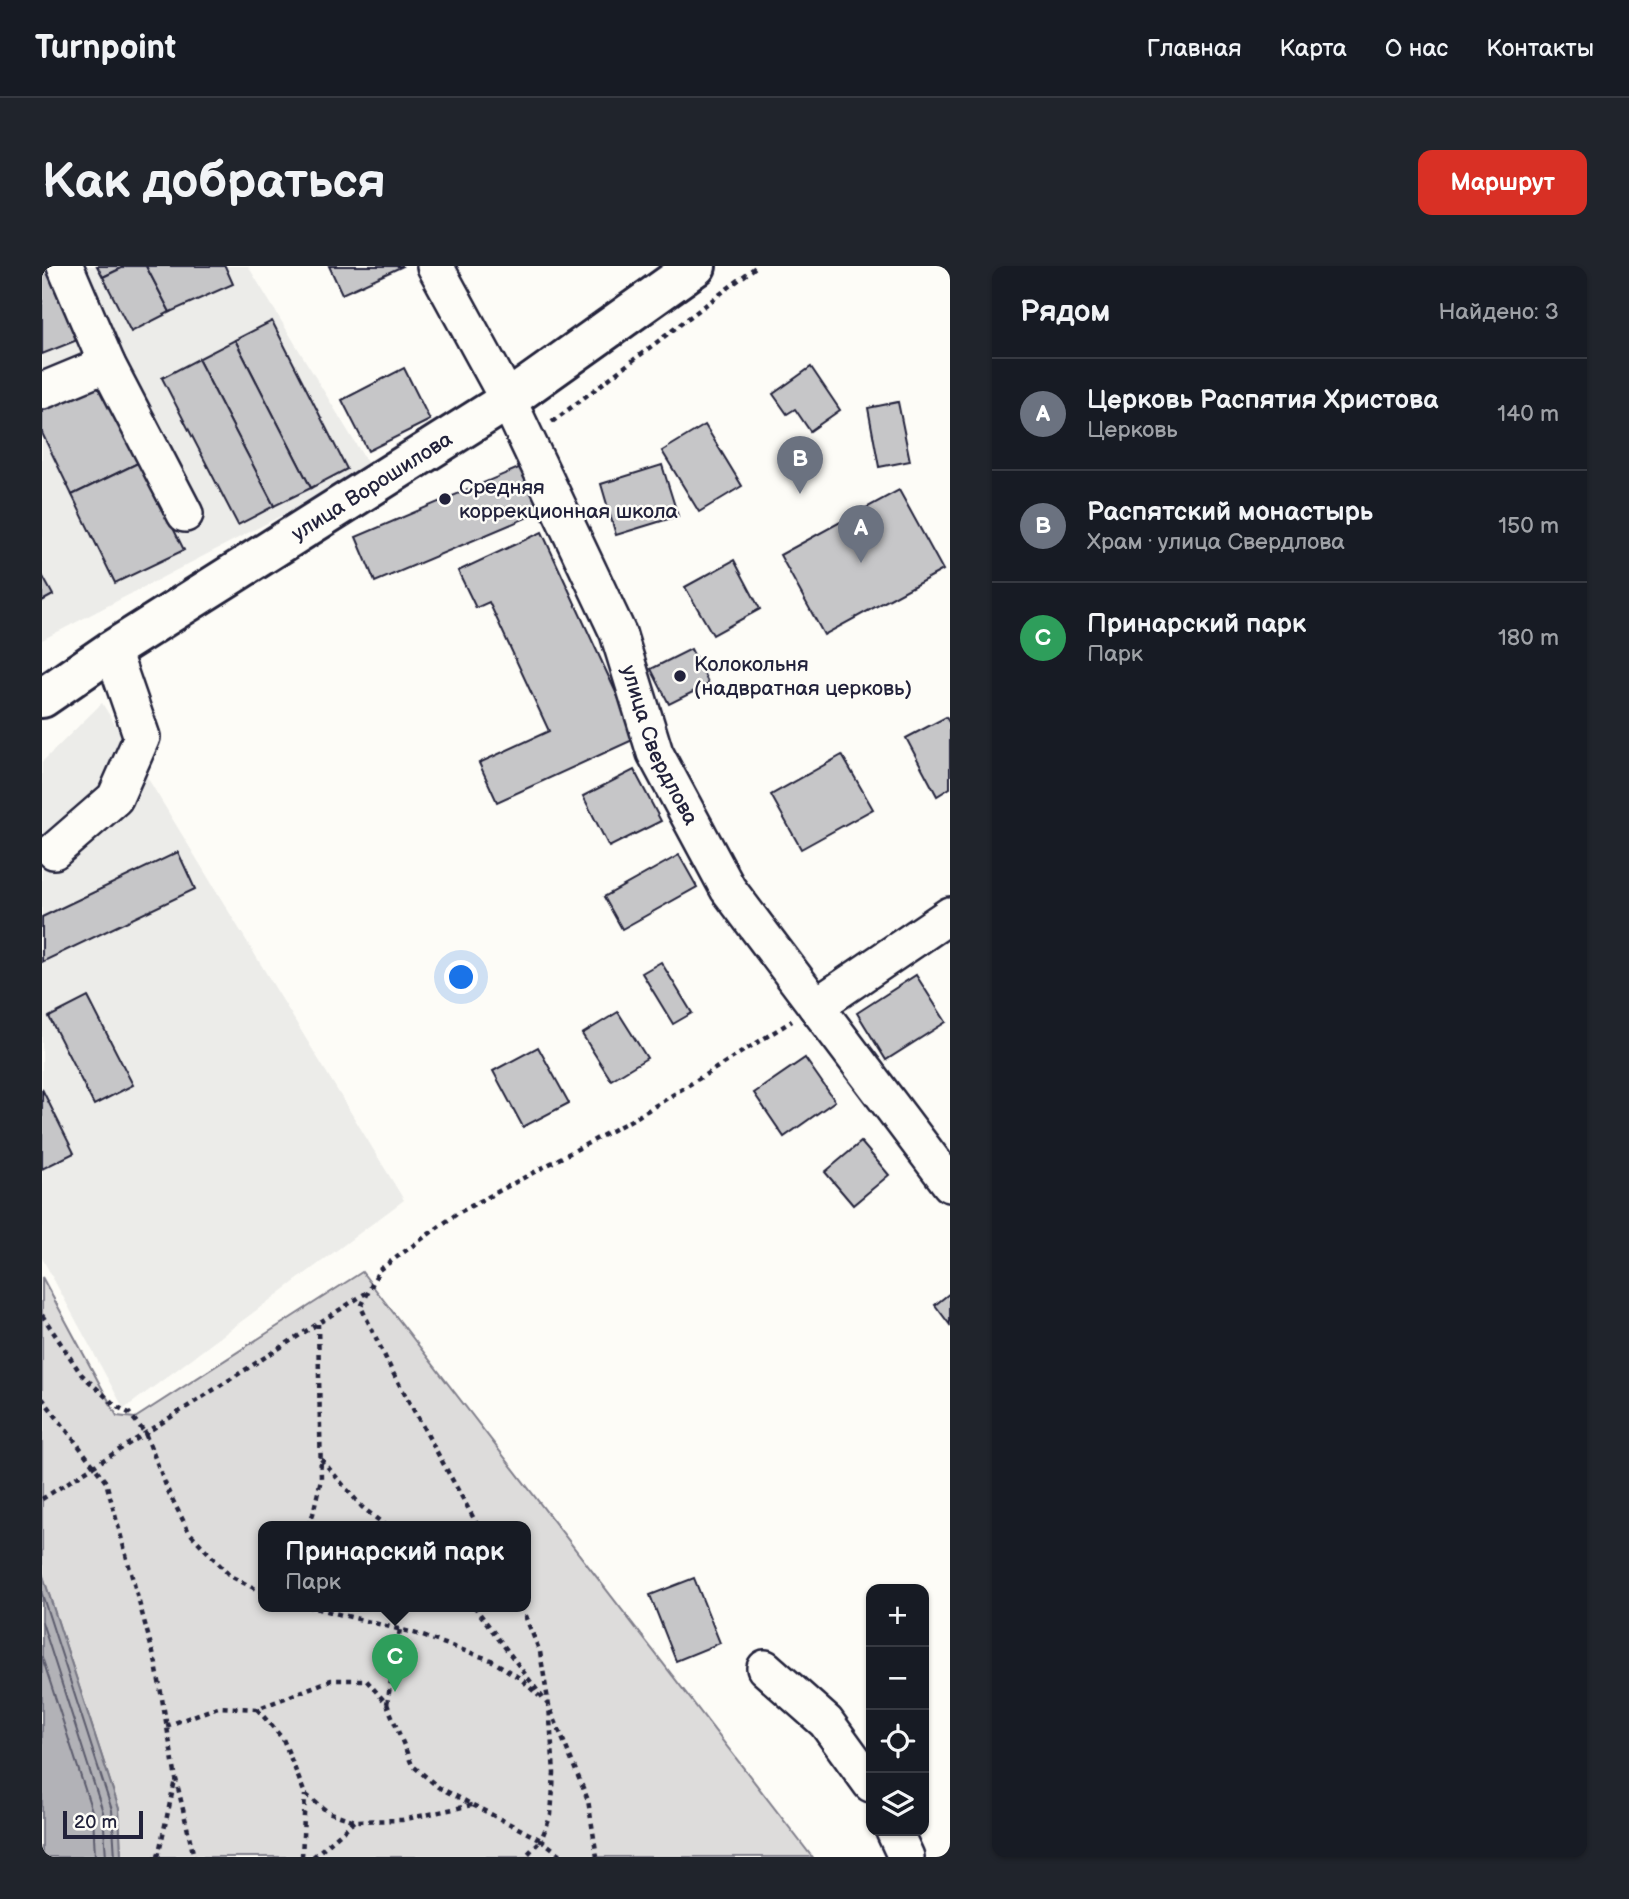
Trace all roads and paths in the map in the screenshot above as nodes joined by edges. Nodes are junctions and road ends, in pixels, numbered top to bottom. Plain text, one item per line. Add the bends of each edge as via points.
1 (65, 266) edge
2 (435, 266) edge
3 (696, 266) edge
4 (757, 266) edge
5 (107, 364) junction
6 (42, 391) edge
7 (508, 400) junction
8 (526, 442) junction
9 (185, 514) dead end
10 (112, 650) junction
11 (42, 698) edge
12 (54, 851) dead end
13 (950, 915) edge
14 (816, 1006) junction
15 (950, 1184) edge
16 (368, 1292) junction
17 (42, 1315) edge
18 (318, 1323) junction
19 (42, 1398) edge
20 (145, 1433) junction
21 (321, 1458) junction
22 (93, 1465) junction
23 (42, 1499) edge
24 (310, 1521) edge
25 (380, 1521) edge
26 (475, 1521) edge
27 (258, 1590) edge
28 (331, 1612) edge
29 (478, 1612) edge
30 (523, 1612) edge
31 (400, 1629) junction
32 (765, 1668) dead end
33 (387, 1703) junction
34 (549, 1706) junction
35 (257, 1709) junction
36 (166, 1726) junction
37 (866, 1777) edge
38 (176, 1779) junction
39 (305, 1794) junction
40 (472, 1805) junction
41 (355, 1821) junction
42 (896, 1836) edge
43 (541, 1840) junction
44 (158, 1857) edge
45 (194, 1857) edge
46 (302, 1857) edge
47 (313, 1857) edge
48 (525, 1857) edge
49 (564, 1857) edge
50 (597, 1857) edge
51 (906, 1857) edge

1 - 5 street
2 - 7 street, улица Свердлова
3 - 7 main road, улица Ворошилова
4 - 8 path
5 - 6 street
5 - 9 street
7 - 8 street, улица Свердлова
7 - 10 main road, улица Ворошилова
8 - 14 street, улица Свердлова via 618,633 655,753 728,889
10 - 11 main road, улица Ворошилова
10 - 12 street via 142,737 115,798
13 - 14 street
14 - 15 street, улица Свердлова
14 - 16 path via 637,1117 458,1213 379,1270
16 - 18 path
16 - 26 path via 360,1307
17 - 20 path via 81,1374 129,1413
18 - 20 path
18 - 21 path
19 - 22 path
20 - 22 path
20 - 27 path via 189,1532 230,1576
21 - 24 path via 321,1479
21 - 25 path
22 - 23 path
22 - 36 path via 106,1482 139,1598
28 - 31 path
29 - 34 path
30 - 34 path via 540,1652
31 - 33 path
31 - 34 path via 491,1660 521,1679
32 - 37 street via 826,1722
33 - 35 path via 366,1680 331,1680
33 - 40 path via 412,1766
34 - 43 path via 554,1773 551,1815
34 - 50 path via 588,1800
35 - 36 path via 218,1707
35 - 39 path via 283,1739
36 - 38 path
38 - 44 path
38 - 45 path
39 - 41 path via 328,1812
39 - 46 path
40 - 41 path via 402,1820
40 - 43 path
41 - 47 path
42 - 51 street
43 - 48 path
43 - 49 path

